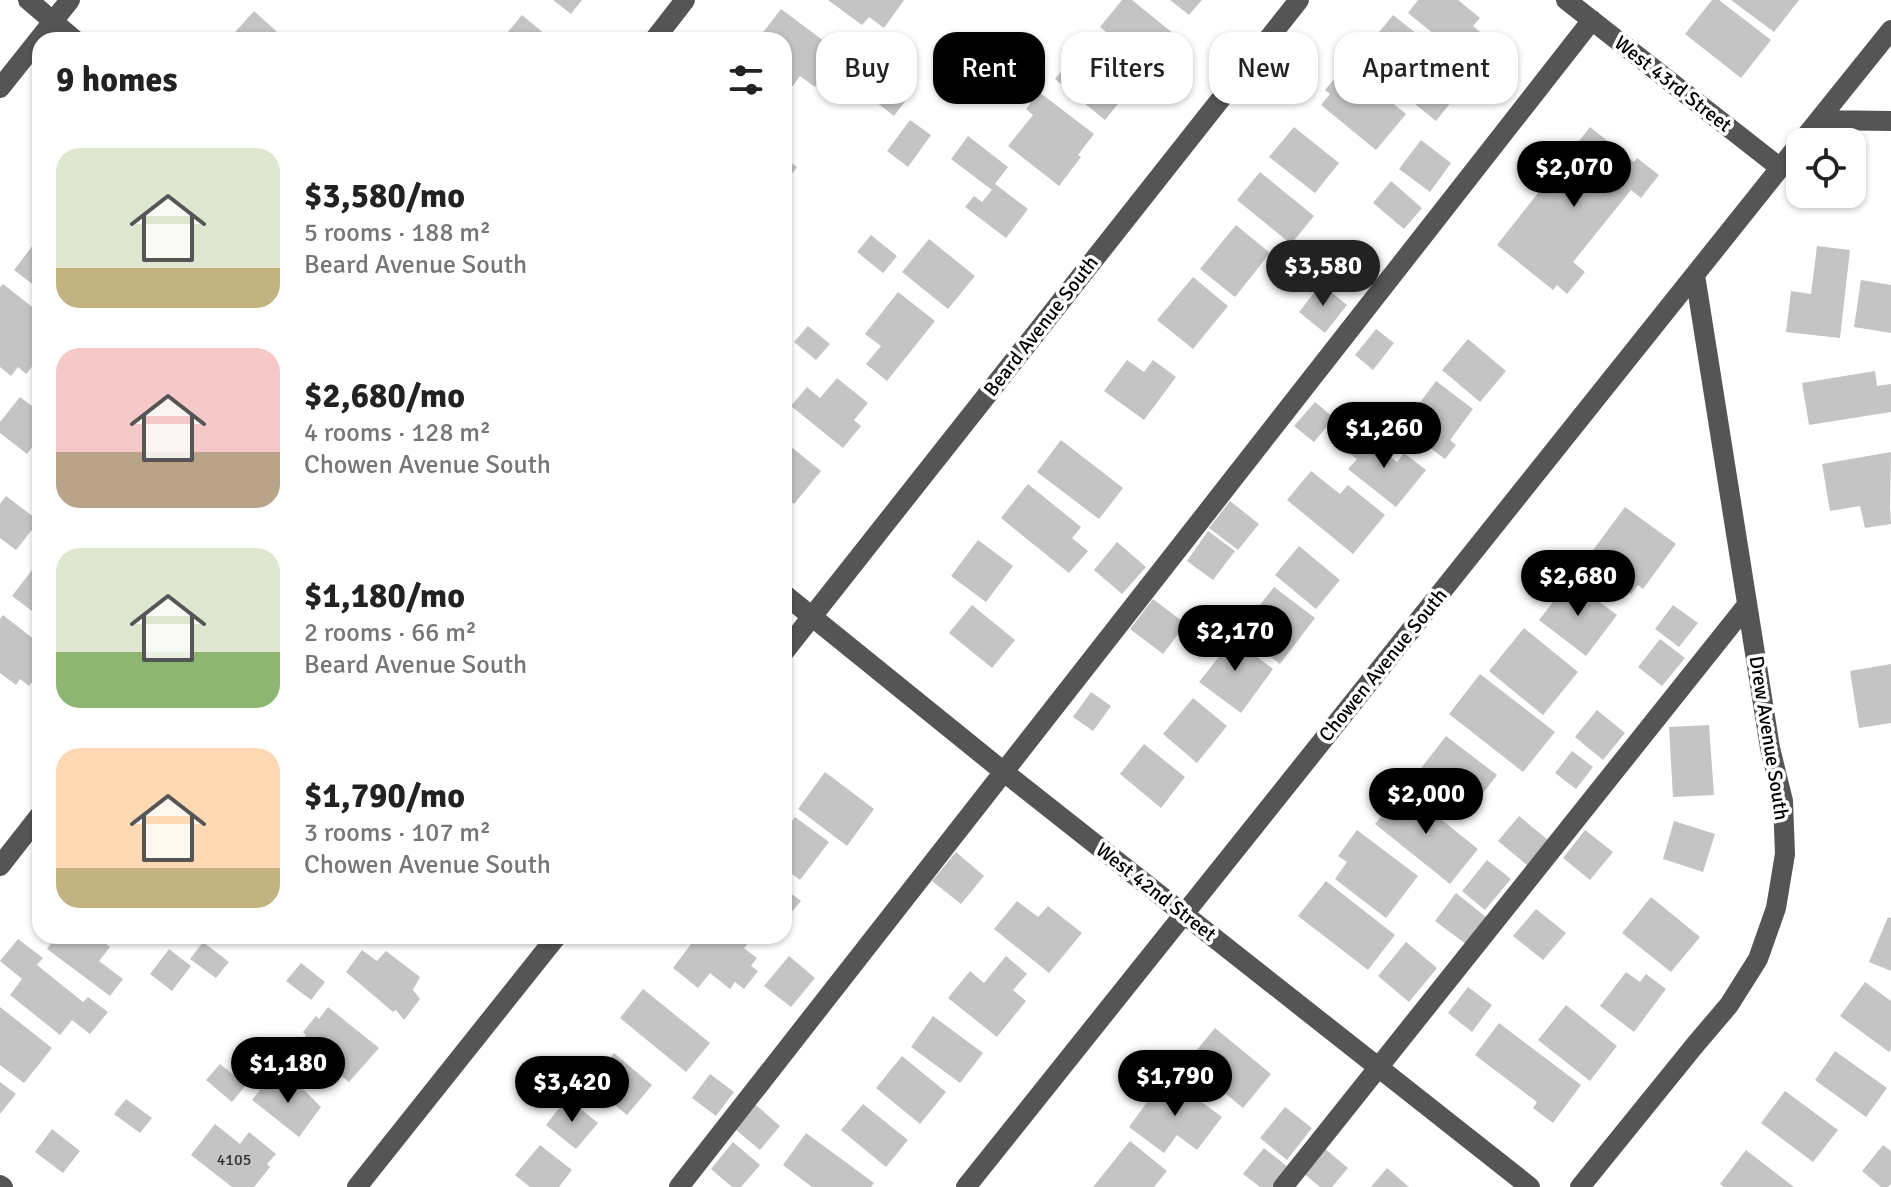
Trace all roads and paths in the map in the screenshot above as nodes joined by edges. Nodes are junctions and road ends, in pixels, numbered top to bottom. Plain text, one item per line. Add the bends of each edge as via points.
1 (28, 0) edge
2 (70, 0) edge
3 (685, 0) edge
4 (1299, 0) edge
5 (1566, 0) edge
6 (1592, 20) junction
7 (53, 21) junction
8 (1891, 30) edge
9 (44, 32) edge
10 (66, 32) edge
11 (660, 32) edge
12 (32, 48) edge
13 (0, 88) edge
14 (1820, 120) junction
15 (1891, 121) edge
16 (1813, 128) edge
17 (1786, 159) edge
18 (1779, 167) junction
19 (1695, 275) junction
20 (792, 600) edge
21 (1747, 605) junction
22 (813, 617) junction
23 (792, 642) edge
24 (1004, 772) junction
25 (32, 825) edge
26 (0, 866) edge
27 (1184, 914) junction
28 (551, 944) edge
29 (1378, 1067) junction
30 (357, 1187) edge
31 (679, 1187) edge
32 (966, 1187) edge
33 (1283, 1187) edge
34 (1530, 1187) edge
35 (1580, 1187) edge

1 - 7 street
2 - 7 street
3 - 11 street
4 - 22 street, Beard Avenue South
5 - 6 street, West 43rd Street
6 - 18 street, West 43rd Street
6 - 24 street
7 - 9 street
7 - 10 street
8 - 14 street, Chowen Avenue South
12 - 13 street
14 - 15 street
14 - 16 street, Chowen Avenue South
17 - 18 street, Chowen Avenue South
18 - 19 street, Chowen Avenue South
19 - 21 street, Drew Avenue South
19 - 27 street, Chowen Avenue South
20 - 22 street, West 42nd Street
21 - 29 street
21 - 35 street, Drew Avenue South via 1783,801 1785,854 1776,908 1758,959 1729,1005
22 - 23 street, Beard Avenue South
22 - 24 street, West 42nd Street
24 - 27 street, West 42nd Street
24 - 31 street
25 - 26 street
27 - 29 street, West 42nd Street
27 - 32 street, Chowen Avenue South
28 - 30 street
29 - 33 street
29 - 34 street, West 42nd Street

